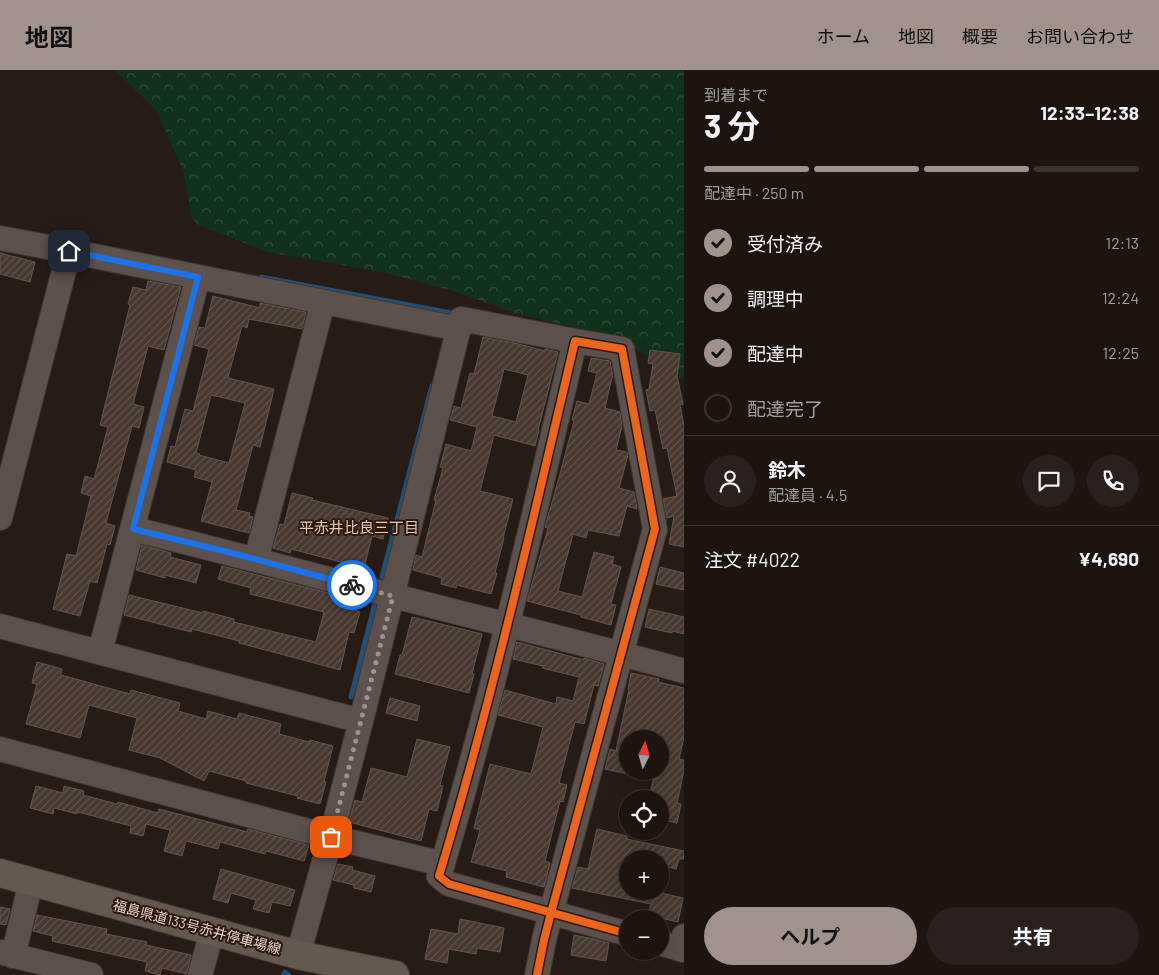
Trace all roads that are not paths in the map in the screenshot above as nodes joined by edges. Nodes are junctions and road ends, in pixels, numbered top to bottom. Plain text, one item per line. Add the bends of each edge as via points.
1 (0, 238) edge
2 (69, 251) junction
3 (198, 277) junction
4 (323, 302) junction
5 (459, 328) junction
6 (575, 341) junction
7 (0, 518) edge
8 (133, 529) junction
9 (256, 560) junction
10 (393, 596) junction
11 (507, 625) junction
12 (0, 626) edge
13 (100, 652) junction
14 (621, 654) junction
15 (684, 671) edge
16 (361, 721) junction
17 (0, 749) edge
18 (331, 837) junction
19 (443, 864) junction
20 (0, 873) edge
21 (30, 882) junction
22 (552, 913) junction
23 (212, 932) junction
24 (619, 932) edge
25 (684, 936) edge
26 (669, 946) edge
27 (6, 954) edge
28 (298, 955) junction
29 (91, 975) edge
30 (200, 975) edge
31 (395, 975) edge
32 (537, 975) edge

1 - 2 street
2 - 3 street
2 - 7 street
3 - 4 street
3 - 8 street
4 - 5 street
4 - 9 street
5 - 6 street via 461,320
5 - 10 street
6 - 11 street
6 - 14 street via 622,349 655,528
8 - 9 street
8 - 13 street
9 - 10 street
10 - 11 street
10 - 16 street
11 - 14 street
11 - 19 street
12 - 13 street
13 - 16 street
14 - 15 street
14 - 22 street
16 - 18 street
17 - 18 street
18 - 19 street
18 - 28 street
19 - 22 street via 439,876 449,884
20 - 21 main road, 福島県道133号赤井停車場線
21 - 23 main road, 福島県道133号赤井停車場線
21 - 27 street
22 - 24 street
22 - 32 street
23 - 28 main road, 福島県道133号赤井停車場線
23 - 30 street
25 - 26 street via 683,950
27 - 29 street
28 - 31 main road, 福島県道133号赤井停車場線

